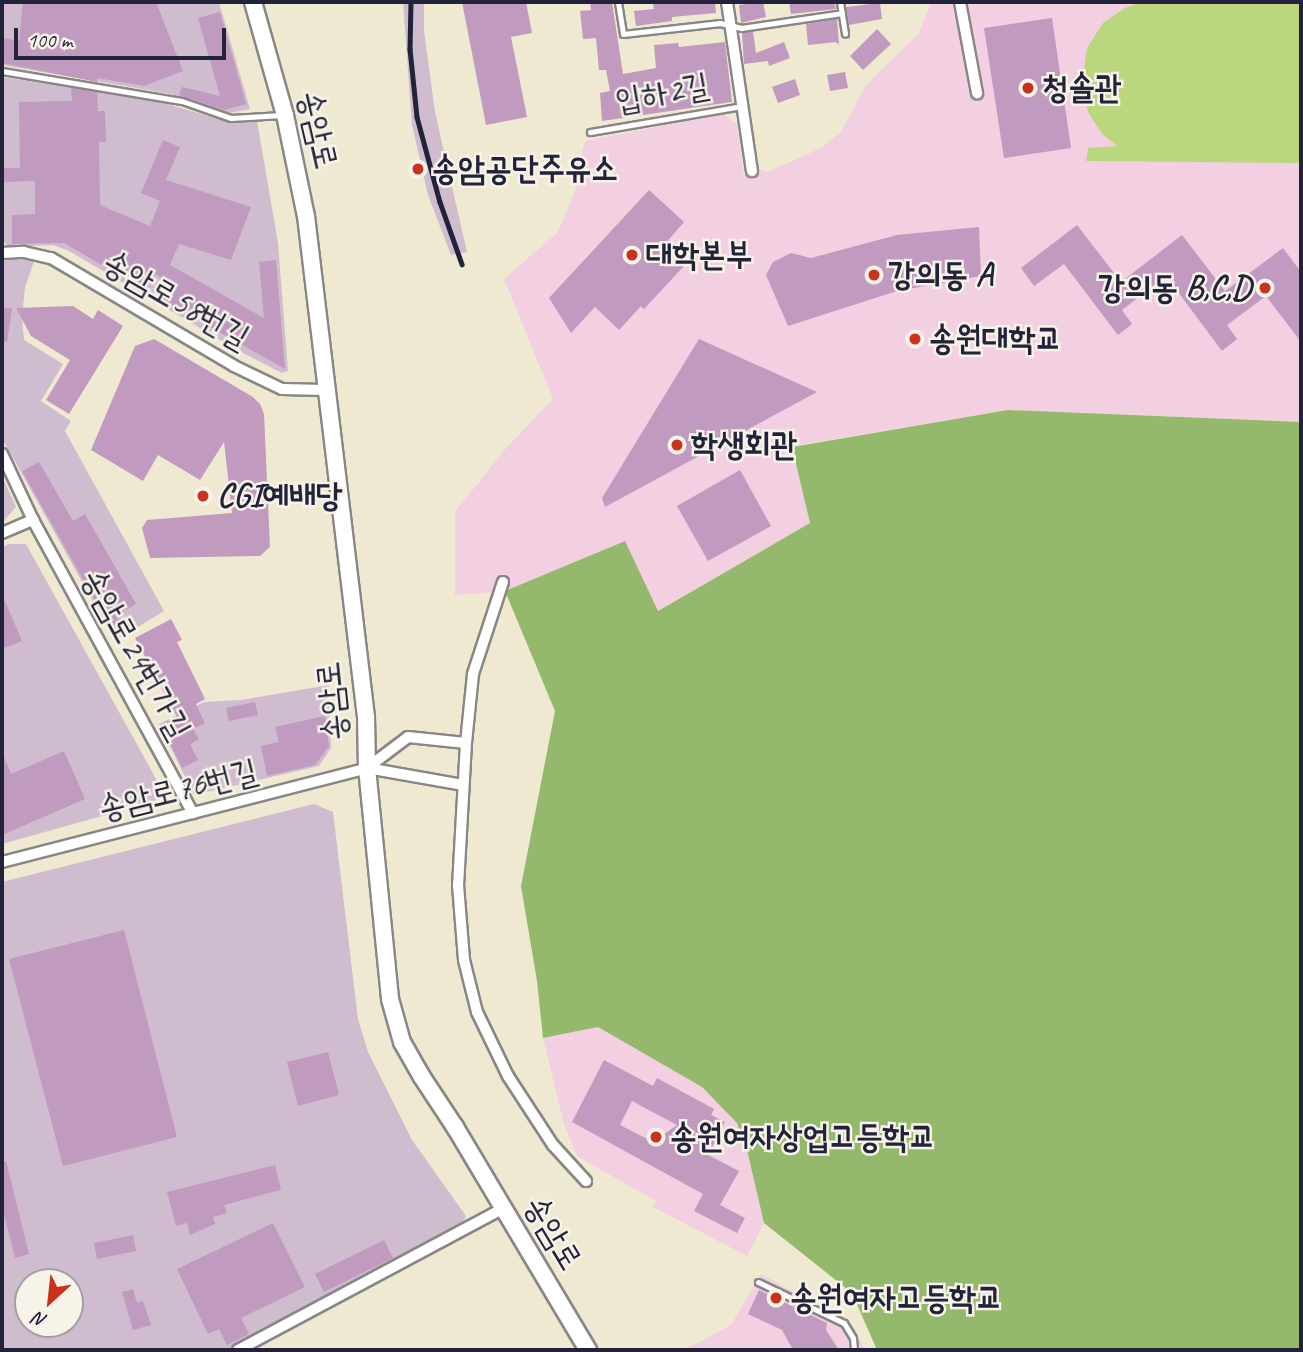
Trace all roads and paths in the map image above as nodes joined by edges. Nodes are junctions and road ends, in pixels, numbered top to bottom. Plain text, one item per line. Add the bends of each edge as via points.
1 (253, 2) edge
2 (618, 2) edge
3 (727, 2) edge
4 (840, 2) edge
5 (960, 2) edge
6 (842, 13) junction
7 (730, 25) junction
8 (845, 34) dead end
9 (2, 71) edge
10 (977, 93) dead end
11 (742, 106) junction
12 (285, 115) junction
13 (590, 132) dead end
14 (752, 171) dead end
15 (2, 253) edge
16 (325, 390) junction
17 (2, 454) edge
18 (33, 520) junction
19 (2, 533) edge
20 (503, 582) dead end
21 (466, 743) junction
22 (367, 768) junction
23 (463, 785) junction
24 (193, 813) junction
25 (2, 862) edge
26 (586, 1181) dead end
27 (504, 1209) junction
28 (758, 1282) dead end
29 (238, 1350) edge
30 (588, 1350) edge
31 (854, 1350) edge

1 - 12 main road, 송암로
2 - 7 lane via 623,34
3 - 7 street, 입하2길
4 - 6 lane
5 - 10 street
6 - 7 lane via 741,28
6 - 8 lane
7 - 11 street, 입하2길
9 - 12 lane via 182,101 231,118
11 - 13 lane, 입하2길
11 - 14 street, 입하2길
12 - 16 main road, 송암로 via 306,216
15 - 16 street, 송암로58번길 via 51,258 234,366 282,388
16 - 22 main road, 송암로 via 366,717
17 - 18 street, 송암로24번가길
18 - 19 street
18 - 24 street, 송암로24번가길
20 - 21 street via 473,674
21 - 22 street via 408,737
21 - 23 street
22 - 23 street
22 - 24 street, 송암로76번길
22 - 27 main road, 송암로 via 385,967 402,1042
23 - 26 street via 458,906 464,960 477,1012 508,1076 553,1144
24 - 25 street, 송암로76번길
27 - 29 street
27 - 30 main road, 송암로
28 - 31 lane via 844,1323

